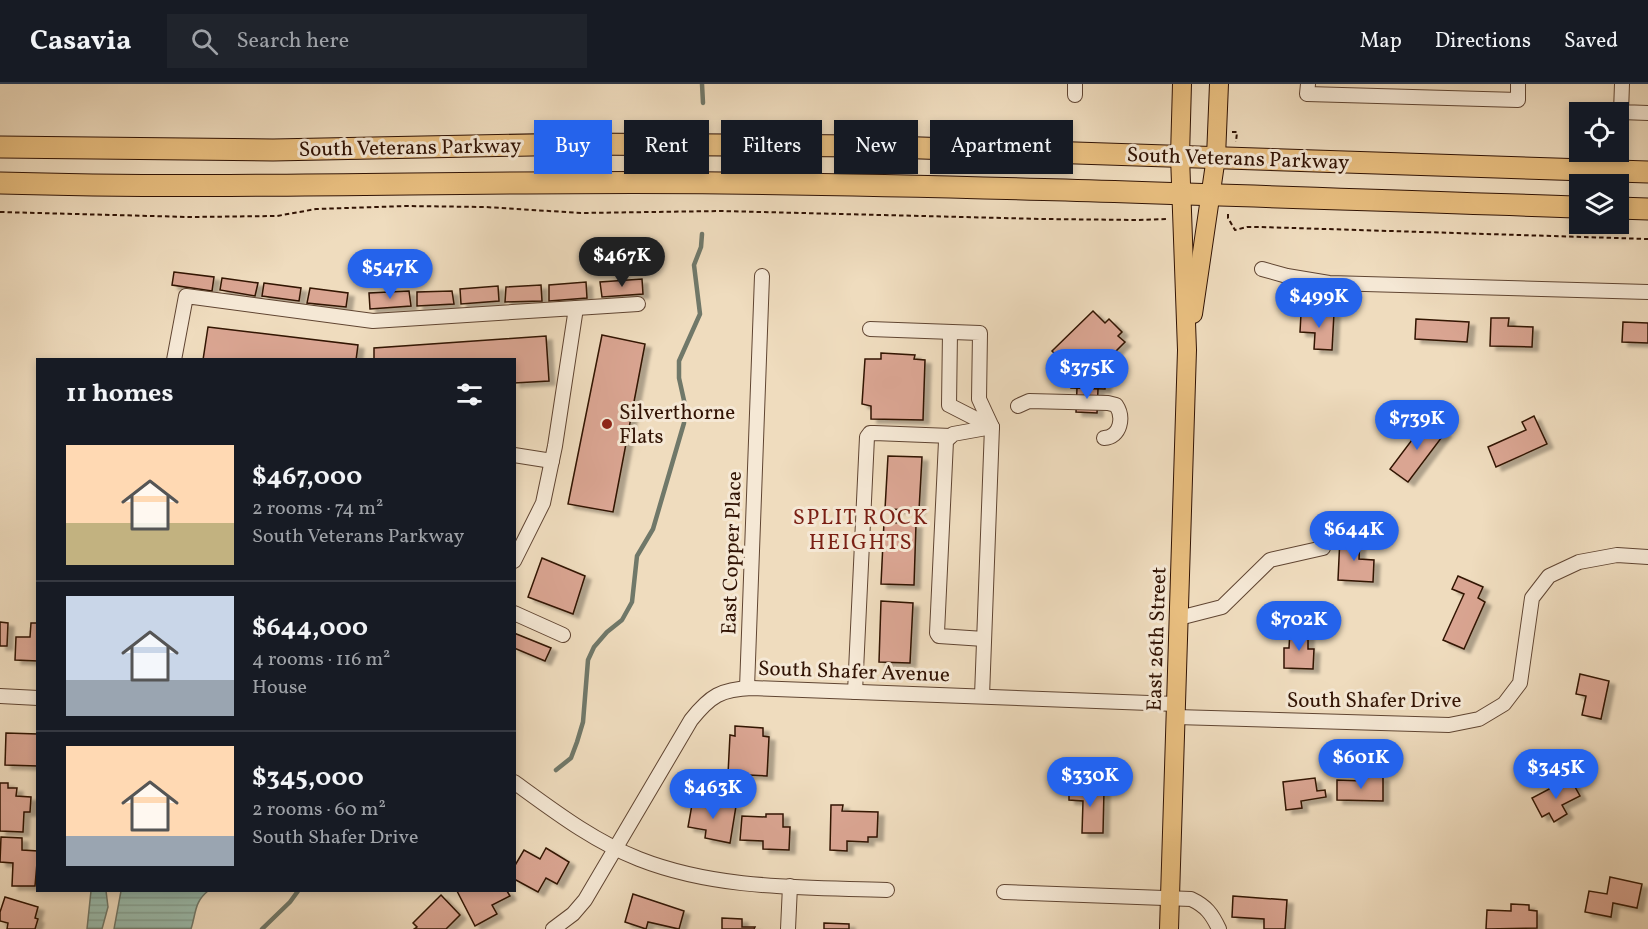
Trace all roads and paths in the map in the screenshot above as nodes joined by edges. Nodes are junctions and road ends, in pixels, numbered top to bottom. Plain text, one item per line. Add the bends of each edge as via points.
1 (1182, 84) edge
2 (1219, 84) edge
3 (1308, 84) edge
4 (1518, 84) edge
5 (1622, 84) edge
6 (1648, 113) edge
7 (0, 147) edge
8 (1180, 156) junction
9 (1216, 157) junction
10 (1648, 172) edge
11 (0, 183) edge
12 (1182, 194) junction
13 (1211, 195) junction
14 (1569, 207) edge
15 (1629, 208) edge
16 (1648, 209) edge
17 (0, 212) edge
18 (1228, 218) dead end
19 (1164, 219) dead end
20 (1648, 239) edge
21 (1262, 269) dead end
22 (762, 276) dead end
23 (1648, 292) edge
24 (638, 304) dead end
25 (576, 308) junction
26 (870, 329) dead end
27 (950, 332) junction
28 (1187, 350) junction
29 (174, 358) edge
30 (1018, 406) dead end
31 (992, 427) junction
32 (951, 436) junction
33 (1104, 438) dead end
34 (516, 455) edge
35 (552, 461) junction
36 (1323, 548) dead end
37 (1648, 556) edge
38 (516, 557) edge
39 (516, 614) edge
40 (1179, 618) junction
41 (563, 635) dead end
42 (984, 639) junction
43 (747, 688) junction
44 (855, 692) junction
45 (0, 696) edge
46 (982, 696) junction
47 (36, 698) edge
48 (1176, 710) junction
49 (516, 783) edge
50 (616, 848) junction
51 (790, 886) junction
52 (887, 890) dead end
53 (1004, 892) dead end
54 (1170, 897) junction
55 (553, 929) edge
56 (788, 929) edge
57 (1169, 929) edge
58 (1219, 929) edge

1 - 8 main road, East 26th Street
2 - 9 main road, East 26th Street
3 - 4 street via 1307,94 1518,100
5 - 6 street via 1621,112
7 - 8 highway, South Veterans Parkway via 273,150 763,145
8 - 9 highway, South Veterans Parkway
8 - 12 main road, East 26th Street
9 - 10 highway, South Veterans Parkway
9 - 13 main road, East 26th Street
11 - 12 highway, South Veterans Parkway via 718,183
12 - 13 highway, South Veterans Parkway
12 - 28 main road, East 26th Street
13 - 14 highway, South Veterans Parkway
13 - 28 main road, East 26th Street
15 - 16 highway
17 - 19 path via 277,216 316,209 406,206 580,213 721,211
18 - 20 path via 1235,230 1261,227
21 - 23 street via 1329,283
22 - 43 street, East Copper Place
24 - 25 street
25 - 29 street via 373,321 186,296
25 - 35 street
26 - 27 street
27 - 31 street via 949,405
27 - 31 street via 980,333 979,399
28 - 40 main road, East 26th Street
30 - 33 street via 1029,401 1116,405 1120,426
31 - 32 street
31 - 42 street
32 - 42 street via 944,449 937,633 946,638
32 - 44 street via 874,432 867,437
34 - 35 street
35 - 38 street via 543,503
36 - 40 street via 1270,560 1222,607
37 - 48 street, South Shafer Drive via 1617,555 1579,562 1548,576 1532,598 1520,683 1504,704 1479,719 1449,725
39 - 41 street
40 - 48 main road, East 26th Street
42 - 46 street
43 - 44 street, South Shafer Avenue
43 - 50 street, South Shafer Avenue via 718,694 700,708
44 - 46 street, South Shafer Avenue
45 - 47 street
46 - 48 street, South Shafer Avenue
48 - 54 main road, East 26th Street
49 - 50 street
50 - 51 street via 661,867 706,878
50 - 55 street, South Shafer Avenue via 585,900
51 - 52 street
51 - 56 street
53 - 54 street
54 - 57 main road, East 26th Street
54 - 58 street via 1191,899 1203,905

